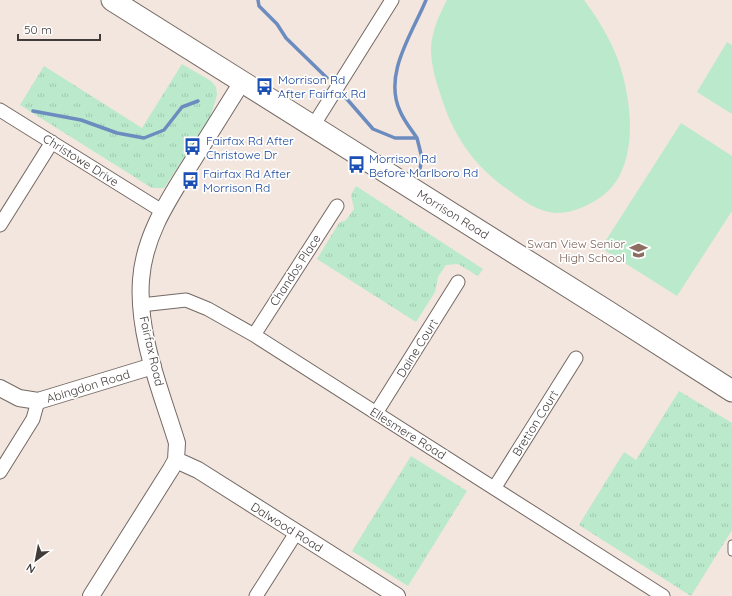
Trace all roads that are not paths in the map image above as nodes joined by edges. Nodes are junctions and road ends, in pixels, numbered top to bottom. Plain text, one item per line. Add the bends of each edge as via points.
1 (112, 0) edge
2 (392, 0) edge
3 (242, 82) junction
4 (0, 110) edge
5 (313, 126) junction
6 (52, 142) junction
7 (337, 206) dead end
8 (162, 211) junction
9 (0, 225) edge
10 (458, 282) dead end
11 (141, 304) junction
12 (254, 335) junction
13 (576, 358) dead end
14 (153, 366) junction
15 (0, 388) edge
16 (732, 391) edge
17 (38, 401) junction
18 (376, 413) junction
19 (176, 460) junction
20 (0, 472) edge
21 (495, 487) junction
22 (296, 533) junction
23 (732, 544) edge
24 (732, 552) edge
25 (91, 596) edge
26 (256, 596) edge
27 (397, 596) edge
28 (663, 596) edge

1 - 3 main road, Morrison Road
2 - 5 street
3 - 5 main road, Morrison Road
3 - 8 street, Fairfax Road
4 - 6 street, Christowe Drive
5 - 16 main road, Morrison Road
6 - 8 street, Christowe Drive
6 - 9 street
7 - 12 street, Chandos Place
8 - 11 street, Fairfax Road via 143,263
10 - 18 street, Daine Court
11 - 12 street, Ellesmere Road via 186,300 208,309
11 - 14 street, Fairfax Road
12 - 18 street, Ellesmere Road
13 - 21 street, Bretton Court
14 - 17 street, Abingdon Road
14 - 19 street, Fairfax Road via 177,443
15 - 17 street, Abingdon Road via 19,398
17 - 20 street via 33,419
18 - 21 street, Ellesmere Road
19 - 22 street, Dalwood Road via 198,470
19 - 25 street
21 - 28 street, Ellesmere Road
22 - 26 street
22 - 27 street, Dalwood Road
23 - 24 lane

